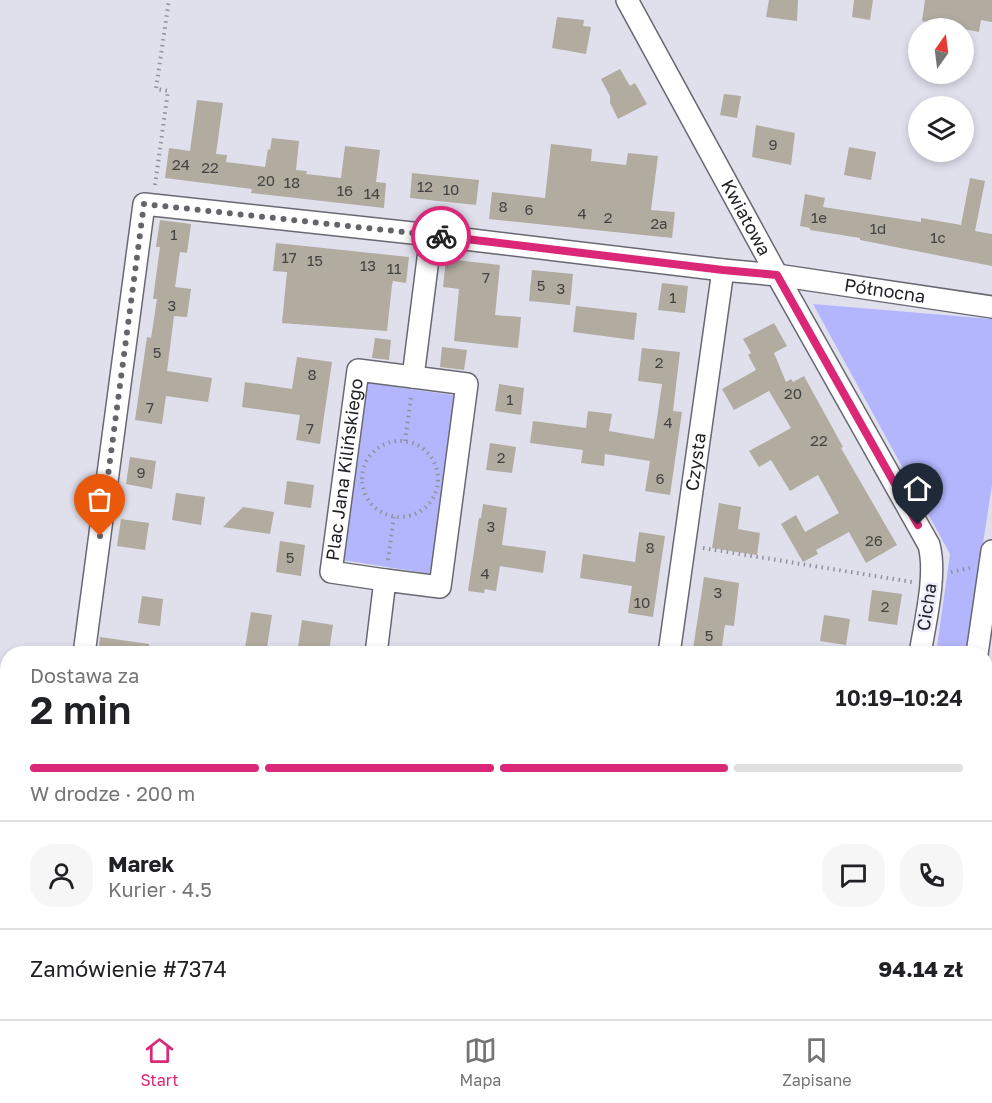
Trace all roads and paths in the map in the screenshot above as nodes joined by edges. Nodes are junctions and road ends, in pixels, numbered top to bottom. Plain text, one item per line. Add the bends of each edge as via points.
1 (169, 0) edge
2 (627, 0) edge
3 (148, 204) junction
4 (431, 235) junction
5 (723, 270) junction
6 (777, 275) junction
7 (992, 307) edge
8 (413, 377) junction
9 (405, 441) junction
10 (394, 516) junction
11 (684, 545) junction
12 (991, 558) edge
13 (932, 574) junction
14 (385, 580) junction
15 (85, 646) edge
16 (376, 646) edge
17 (670, 646) edge
18 (921, 646) edge
19 (978, 646) edge

1 - 3 path via 156,89 168,91
2 - 6 street, Kwiatowa
3 - 4 street, Północna
3 - 15 street
4 - 5 street, Północna
4 - 8 street
5 - 6 street, Północna
5 - 11 street, Czysta
6 - 7 street, Północna
6 - 13 street, Kwiatowa via 929,545
8 - 9 path
8 - 14 street, Plac Jana Kilińskiego via 467,384 440,587
8 - 14 street, Plac Jana Kilińskiego via 358,370 331,573
9 - 10 path via 392,441 380,447 364,467 363,486 371,504
9 - 10 path via 416,444 434,461 438,484 434,496 417,513
10 - 14 path
11 - 13 path
11 - 17 street, Czysta
12 - 13 path
12 - 19 street
13 - 18 street, Cicha
14 - 16 street

